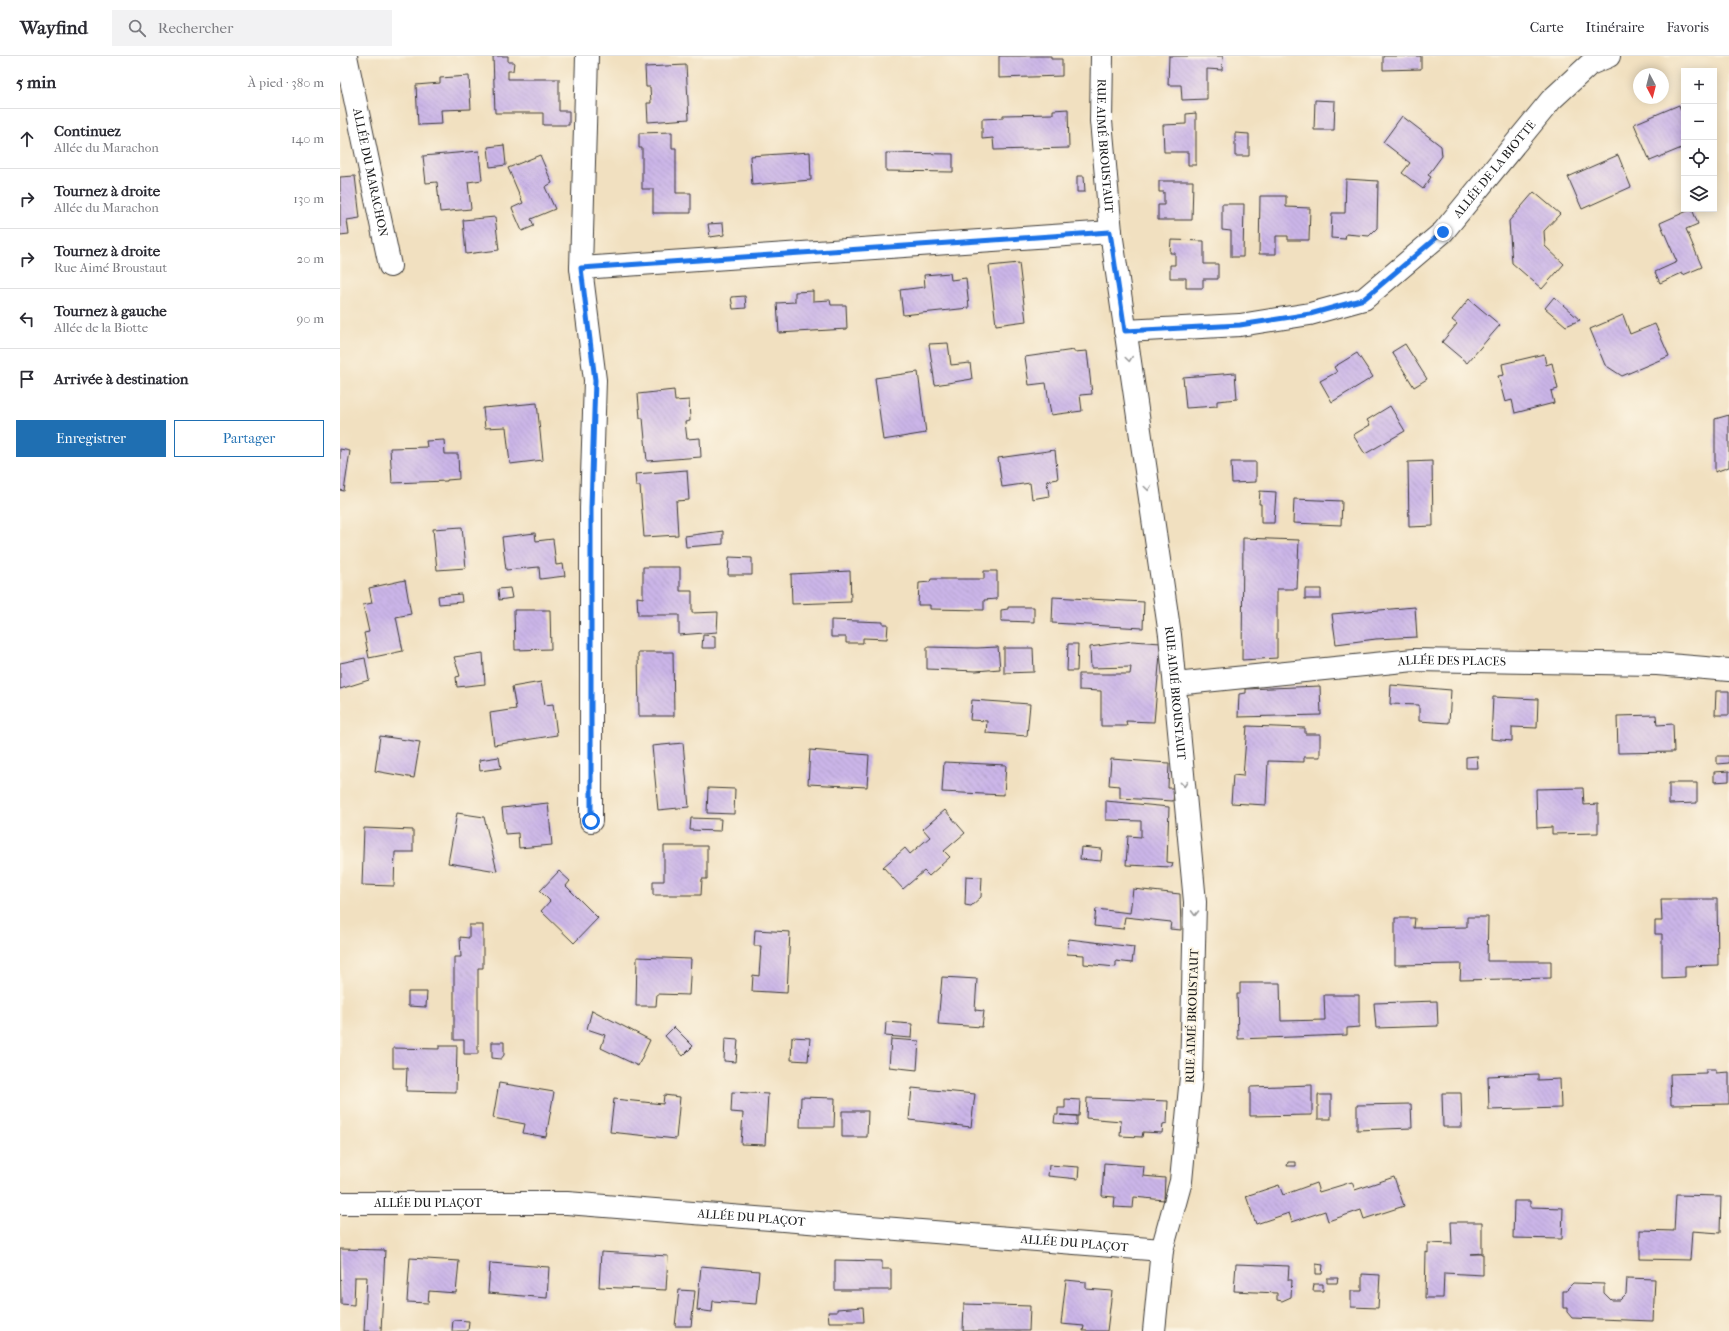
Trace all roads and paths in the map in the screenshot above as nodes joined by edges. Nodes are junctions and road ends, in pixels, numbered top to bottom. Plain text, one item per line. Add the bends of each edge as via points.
1 (346, 56) edge
2 (587, 56) edge
3 (1102, 56) edge
4 (1609, 56) edge
5 (1110, 232) junction
6 (390, 266) dead end
7 (581, 268) junction
8 (1125, 331) junction
9 (1729, 670) edge
10 (1175, 684) junction
11 (591, 821) dead end
12 (340, 1203) edge
13 (1162, 1250) junction
14 (1154, 1331) edge

1 - 6 street, ALLÉE DU MARACHON
2 - 7 street
3 - 5 street, RUE AIMÉ BROUSTAUT via 1100,122
4 - 8 street, ALLÉE DE LA BIOTTE via 1590,64 1551,100 1443,232 1364,299 1310,314 1240,325
5 - 7 street
5 - 8 street, RUE AIMÉ BROUSTAUT
7 - 11 street via 595,380 591,508
8 -> 10 street, RUE AIMÉ BROUSTAUT via 1169,627
9 - 10 street, ALLÉE DES PLACES via 1657,664 1414,660
10 -> 13 street, RUE AIMÉ BROUSTAUT via 1195,902 1191,1077 1181,1181
12 - 13 street, ALLÉE DU PLAÇOT via 567,1203
13 - 14 street, RUE AIMÉ BROUSTAUT

